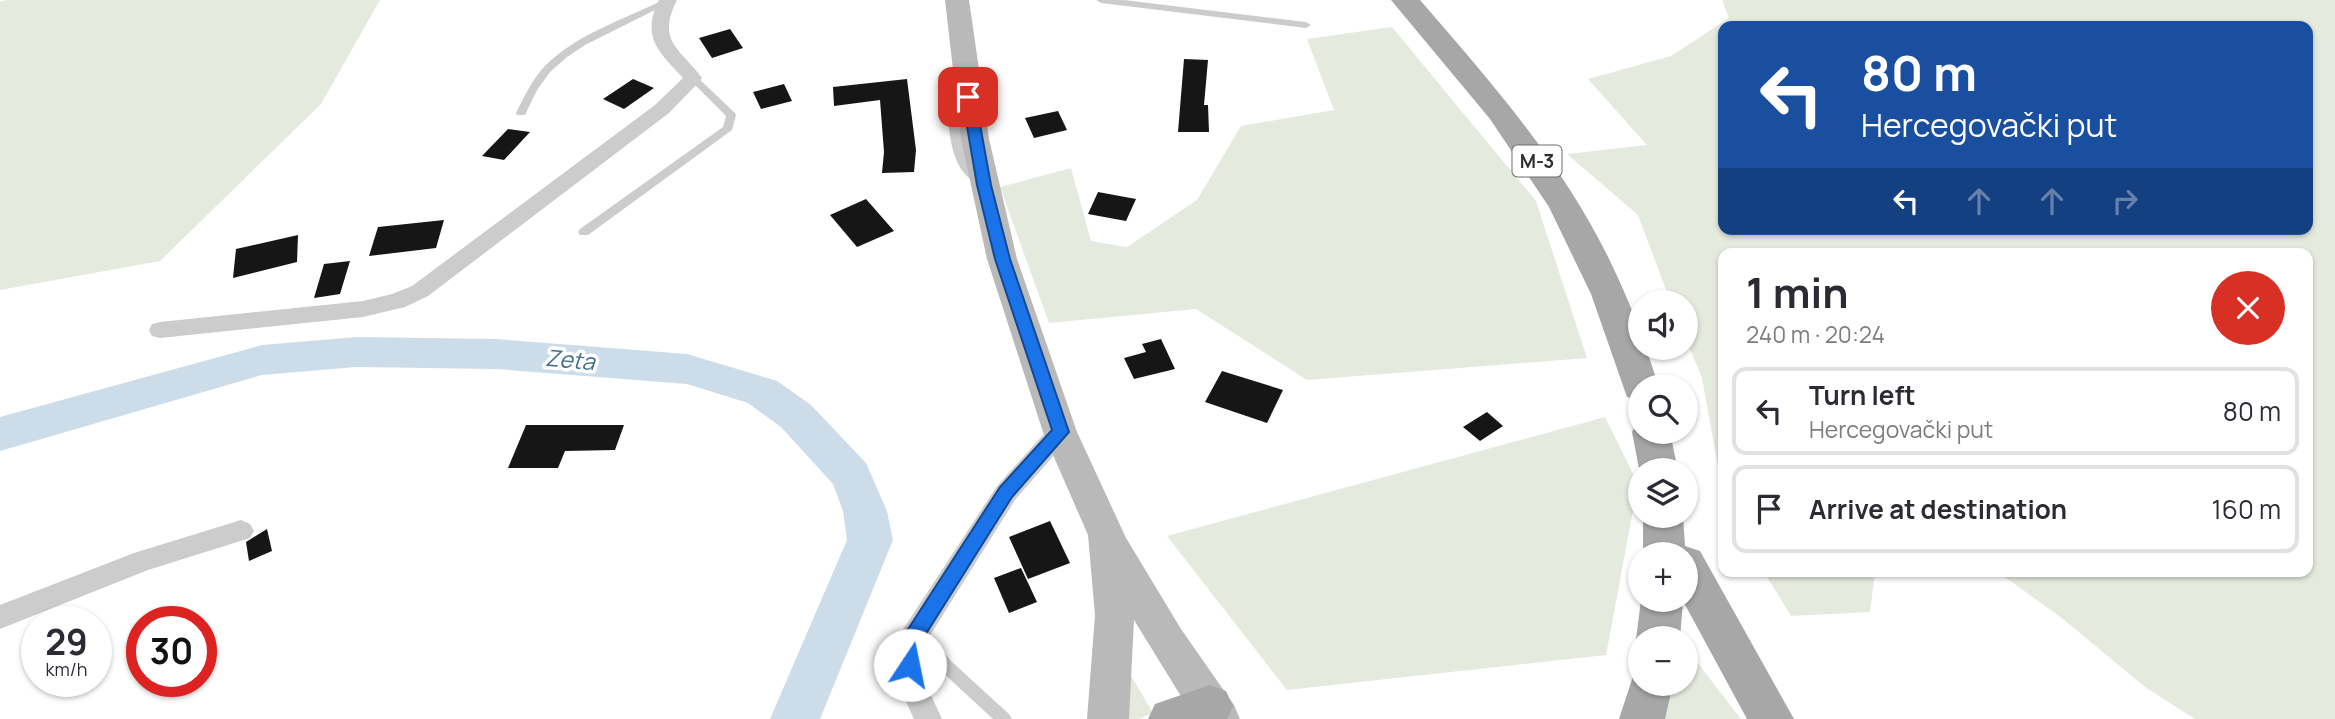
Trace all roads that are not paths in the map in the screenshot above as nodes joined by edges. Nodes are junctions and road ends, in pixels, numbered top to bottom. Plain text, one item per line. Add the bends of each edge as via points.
1 (668, 0) edge
2 (957, 0) edge
3 (1101, 0) edge
4 (1405, 0) edge
5 (1306, 24) dead end
6 (694, 78) junction
7 (521, 113) dead end
8 (584, 232) dead end
9 (160, 330) dead end
10 (1636, 374) edge
11 (1060, 432) junction
12 (241, 531) dead end
13 (1107, 536) junction
14 (1698, 587) edge
15 (0, 617) edge
16 (917, 632) junction
17 (1648, 696) edge
18 (1200, 715) edge
19 (928, 719) edge
20 (1004, 719) edge
21 (1108, 719) edge
22 (1642, 719) edge
23 (1772, 719) edge

1 - 6 street via 657,35
1 - 7 lane via 567,51 534,84
2 - 11 main road via 984,185 1012,291
3 - 5 lane
4 - 10 main road, M-3 via 1505,118 1556,191 1604,282
6 - 8 lane via 731,115 728,128
6 - 9 street via 662,109 409,297 363,309
11 - 13 main road
11 - 16 street via 1006,492
12 - 15 street via 143,561
13 - 18 main road via 1167,641
13 - 21 main road via 1115,615
14 - 23 main road
16 - 19 street via 910,643 911,683
16 - 20 lane via 946,666
17 - 22 main road

